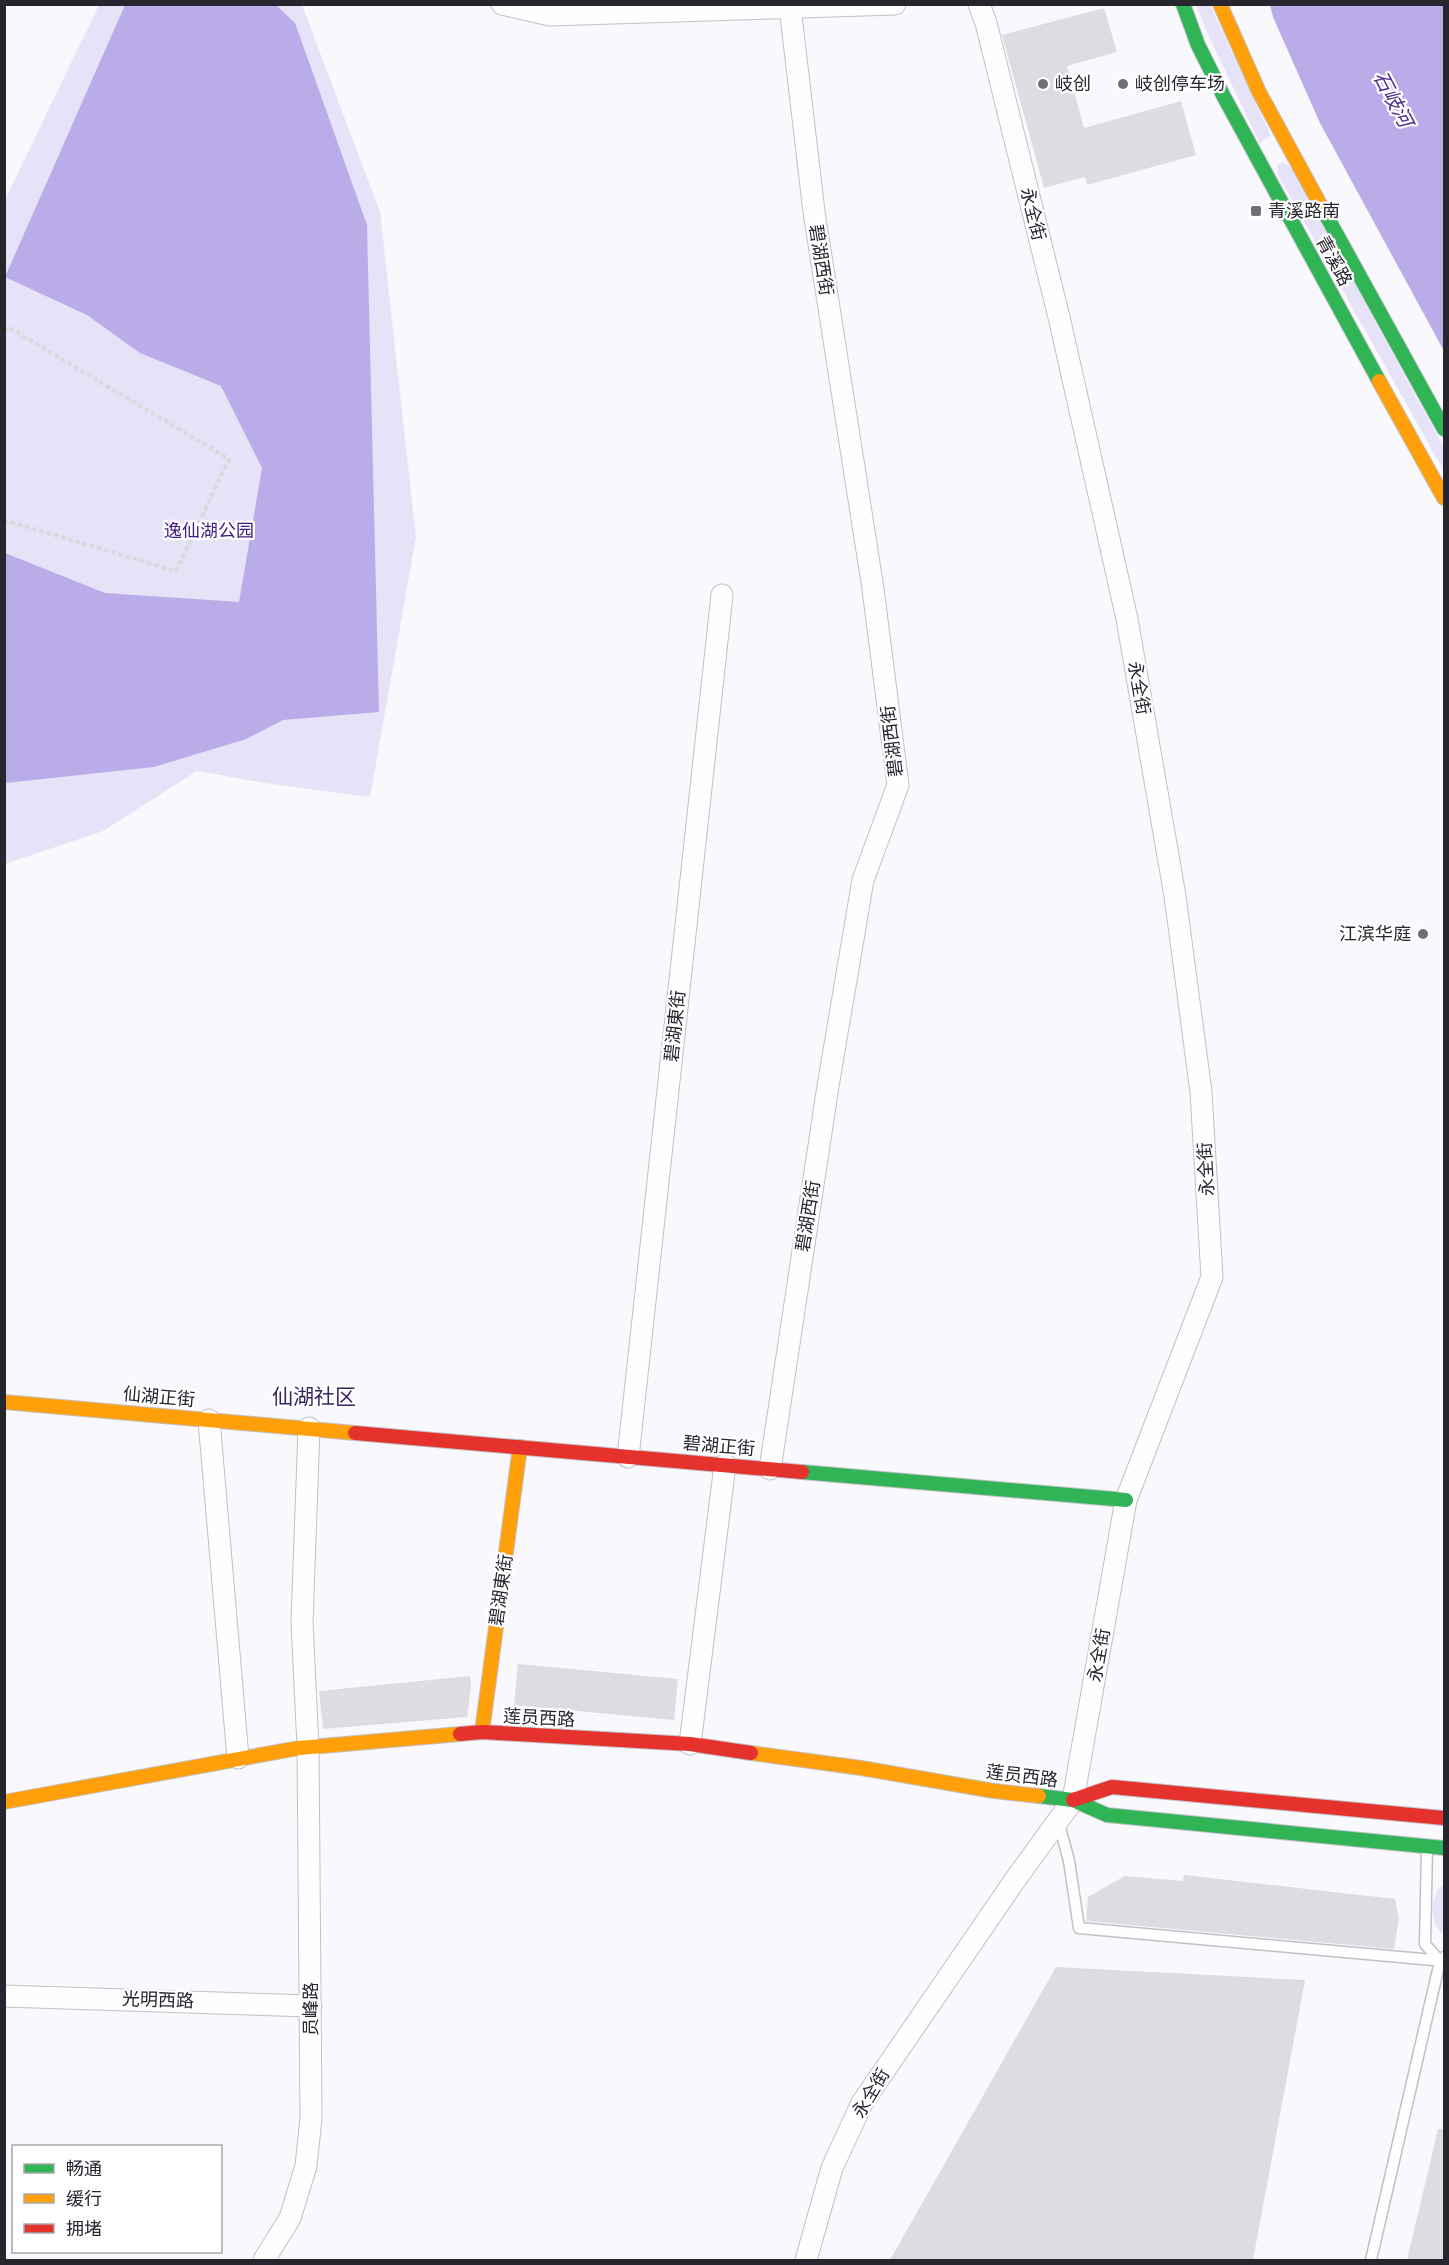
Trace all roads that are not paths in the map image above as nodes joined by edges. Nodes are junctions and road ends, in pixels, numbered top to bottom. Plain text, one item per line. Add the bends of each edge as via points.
1 (502, 4) edge
2 (895, 4) edge
3 (979, 4) edge
4 (1183, 4) edge
5 (1220, 4) edge
6 (790, 7) junction
7 (1278, 148) junction
8 (1260, 163) junction
9 (1444, 429) edge
10 (1444, 498) edge
11 (722, 595) dead end
12 (4, 1402) edge
13 (209, 1420) junction
14 (309, 1428) junction
15 (520, 1447) junction
16 (628, 1456) junction
17 (724, 1465) junction
18 (770, 1469) junction
19 (1126, 1500) junction
20 (482, 1732) junction
21 (690, 1744) junction
22 (308, 1747) junction
23 (238, 1758) junction
24 (1073, 1800) junction
25 (4, 1802) edge
26 (1444, 1818) edge
27 (1058, 1820) junction
28 (1427, 1846) junction
29 (1444, 1848) edge
30 (1443, 1959) edge
31 (4, 1996) edge
32 (310, 2006) junction
33 (264, 2260) edge
34 (806, 2260) edge
35 (1371, 2260) edge

1 - 6 street via 550,15
2 - 6 street
3 - 19 street, 永全街 via 1059,317 1127,619 1175,896 1201,1092 1212,1277
4 - 8 main road, 青溪路 via 1198,45
5 - 7 main road, 青溪路 via 1259,92
6 - 18 street, 碧湖西街 via 814,212 873,589 898,785 863,880
7 - 8 main road via 1263,155
7 - 9 main road, 青溪路
8 - 10 main road, 青溪路
11 - 16 street, 碧湖東街
12 - 13 main road, 仙湖正街
13 - 14 main road, 仙湖正街
13 - 23 street
14 - 15 main road, 碧湖正街
14 - 22 street, 员峰路 via 302,1622
15 - 16 main road, 碧湖正街
15 - 20 main road, 碧湖東街
16 - 17 main road, 碧湖正街
17 - 18 main road, 碧湖正街
17 - 21 street
18 - 19 main road, 碧湖正街
19 - 24 street, 永全街
20 - 21 main road, 莲员西路
20 - 22 main road, 莲员西路
21 - 24 main road, 莲员西路
22 - 23 main road, 莲员西路
22 - 32 street, 员峰路
23 - 25 main road, 莲员西路
24 - 26 main road, 莲员西路 via 1112,1787
24 - 27 street, 永全街
24 - 28 main road, 莲员西路 via 1107,1815
27 - 30 lane via 1079,1928
27 - 34 street, 永全街 via 862,2103 832,2168
28 - 29 main road, 莲员西路
28 - 30 lane via 1425,1944
30 - 35 lane
31 - 32 street, 光明西路
32 - 33 street, 员峰路 via 312,2118 306,2166 290,2218

